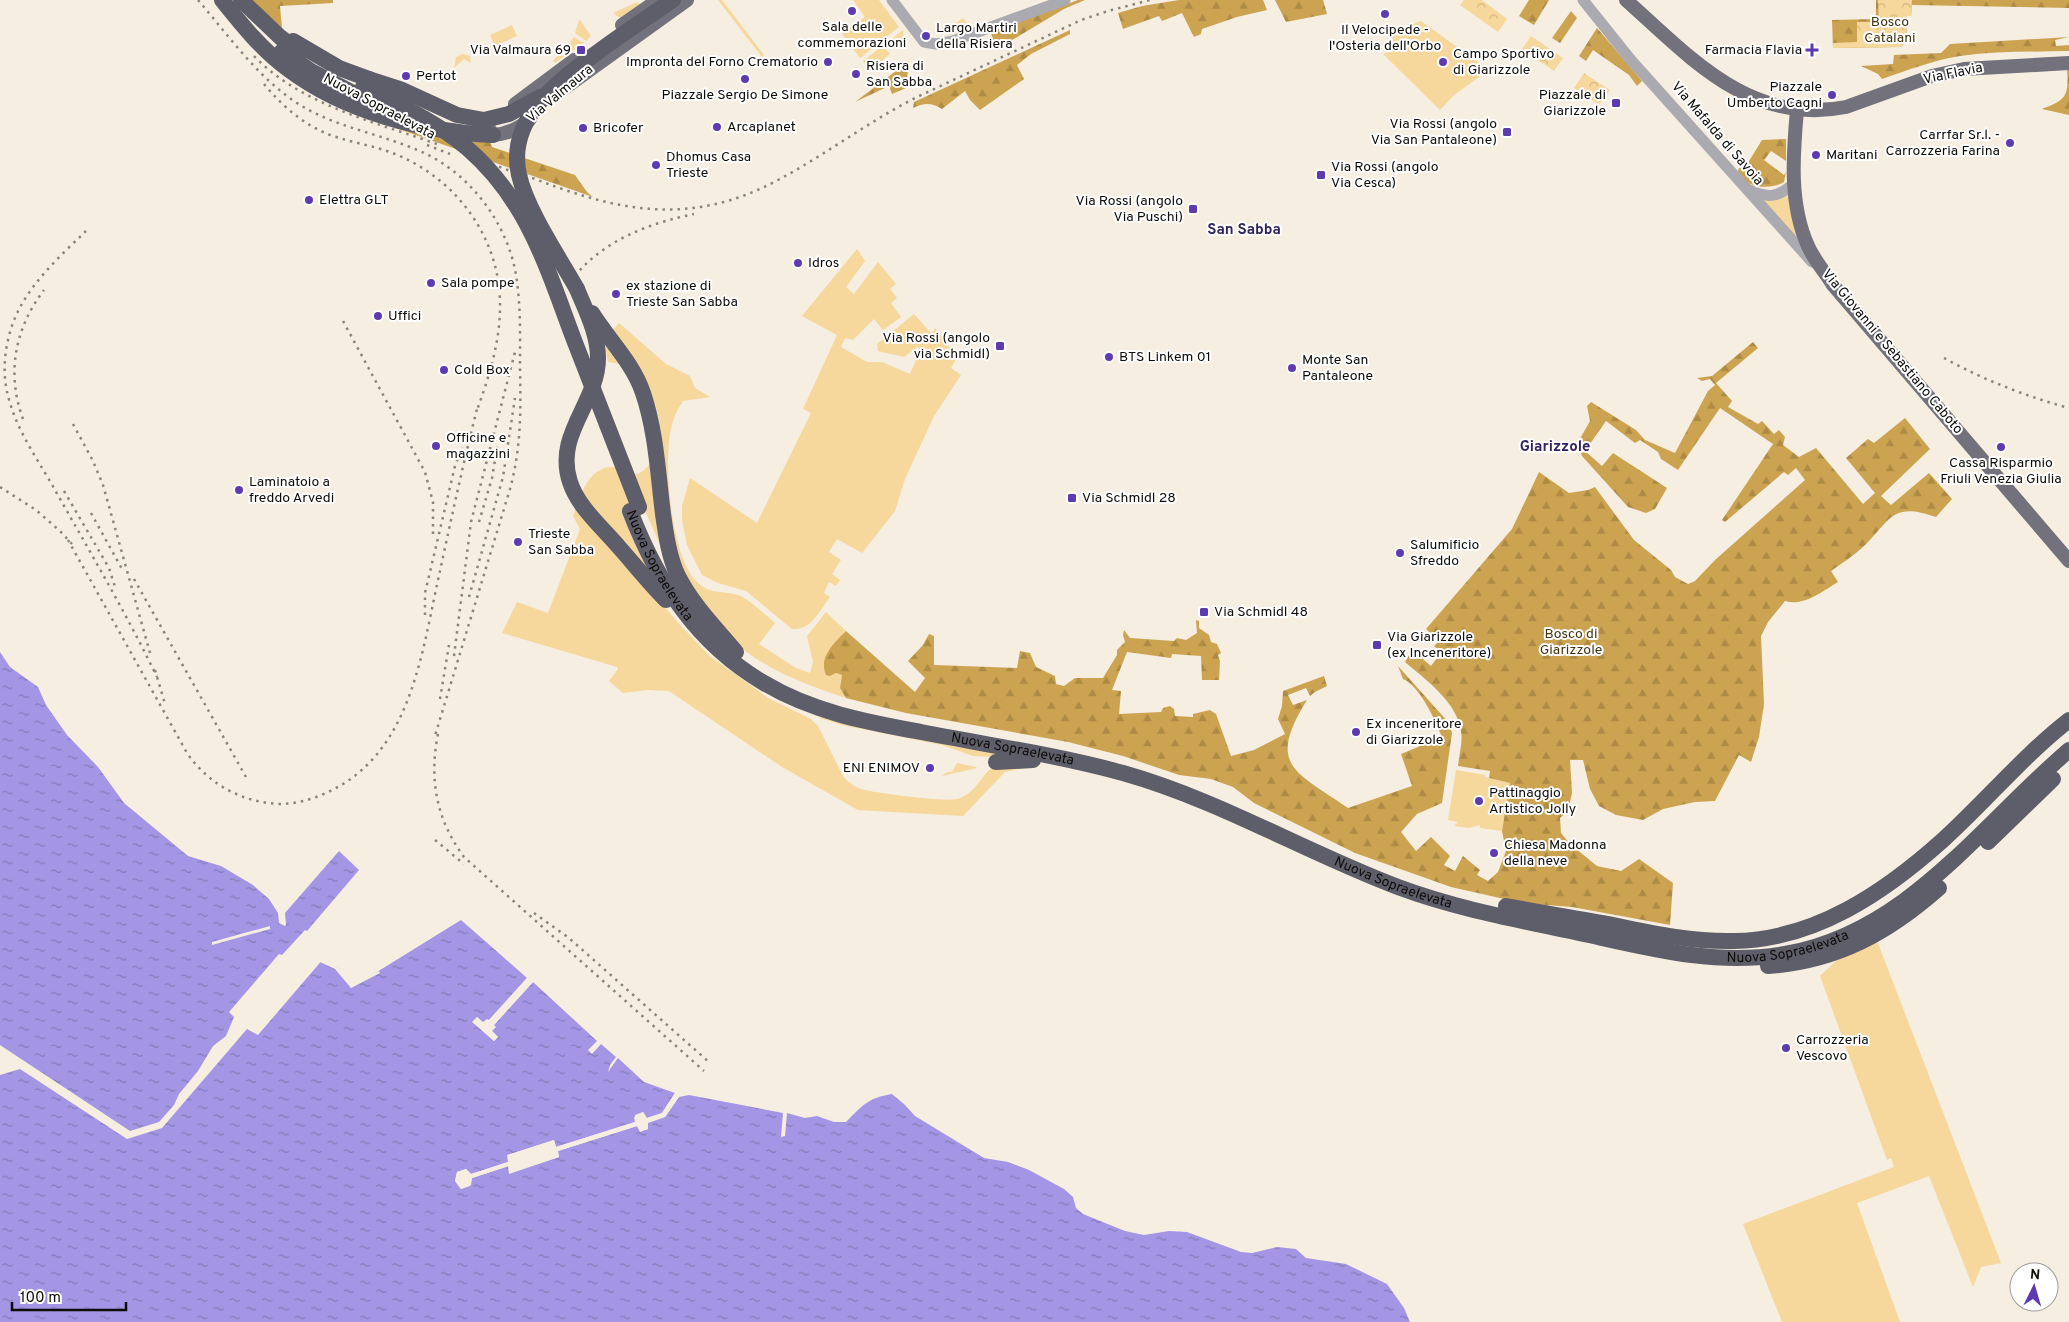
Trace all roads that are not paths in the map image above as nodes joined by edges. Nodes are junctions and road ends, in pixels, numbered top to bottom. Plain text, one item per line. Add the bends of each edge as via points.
1 (222, 0) edge
2 (228, 0) edge
3 (241, 0) edge
4 (658, 0) edge
5 (673, 0) edge
6 (687, 0) edge
7 (892, 0) edge
8 (1065, 0) edge
9 (1583, 0) edge
10 (1626, 0) edge
11 (2069, 63) edge
12 (364, 88) junction
13 (547, 93) junction
14 (1797, 110) junction
15 (493, 134) junction
16 (1794, 183) junction
17 (1743, 187) junction
18 (1833, 285) junction
19 (577, 289) junction
20 (635, 509) junction
21 (2069, 561) edge
22 (706, 639) junction
23 (736, 652) junction
24 (751, 675) junction
25 (816, 719) dead end
26 (2069, 720) edge
27 (2069, 738) edge
28 (2069, 750) edge
29 (996, 762) dead end
30 (2069, 763) edge
31 (1120, 773) junction
32 (1492, 904) junction
33 (1788, 954) junction

1 - 15 highway via 246,30 275,58 327,94 405,121 441,129
2 - 12 highway, Nuova Sopraelevata via 255,28 312,71
3 - 12 highway via 259,18 339,68
4 - 15 main road, Via Valmaura via 512,106 487,116 488,127
5 - 13 highway, bridge via 586,61
6 - 15 main road, Via Valmaura via 560,90 523,125
7 - 8 street via 924,42 936,44 953,41
9 - 17 street, Via Mafalda di Savoia via 1631,60
10 - 14 main road via 1718,80 1751,98
11 - 14 main road, Via Flavia via 1964,69 1932,76 1841,108
12 - 13 highway, bridge via 400,89 457,115 484,120 510,114
12 - 20 highway, Nuova Sopraelevata via 459,154 506,207 530,253
13 - 19 highway, bridge via 522,133 518,146 518,172 530,206
14 - 16 main road, Via Giovanni e Sebastiano Caboto
16 - 17 street via 1780,194 1769,196
16 - 18 main road, Via Giovanni e Sebastiano Caboto via 1801,229 1808,248
17 - 18 street, Via Mafalda di Savoia
18 - 21 main road, Via Giovanni e Sebastiano Caboto
19 - 22 highway, bridge via 591,323 598,358 595,380 566,450 570,482 584,508 646,579
19 - 23 highway via 635,373 643,393 666,534 679,577
20 - 22 highway, Nuova Sopraelevata via 653,566 683,612
20 - 23 highway, Nuova Sopraelevata via 677,587 713,632
22 - 24 highway, Nuova Sopraelevata
23 - 32 highway, Nuova Sopraelevata via 783,683 820,699 1085,754 1167,777 1401,878
24 - 25 highway via 760,688
24 - 31 highway, Nuova Sopraelevata via 799,701 839,714
26 - 32 highway via 1926,854 1879,891 1818,923 1784,934 1708,941
27 - 33 highway, Nuova Sopraelevata via 1940,860 1898,895
28 - 33 highway, Nuova Sopraelevata via 1947,866 1902,903 1879,919 1835,941
29 - 31 highway via 1033,760 1082,770
30 - 33 highway via 1949,879 1898,921 1840,952
31 - 33 highway, Nuova Sopraelevata via 1203,801 1350,867 1425,896 1733,965 1760,967
32 - 33 highway, Nuova Sopraelevata via 1640,937 1694,946 1759,948

